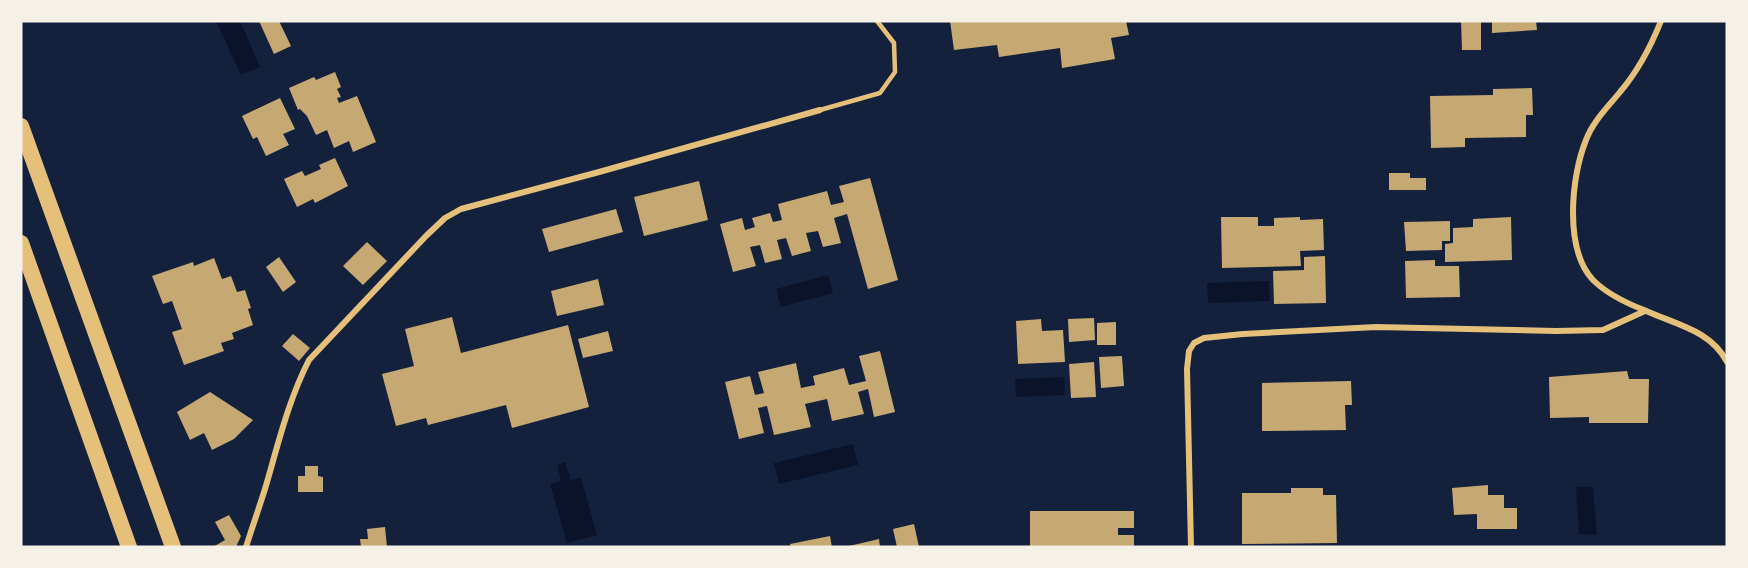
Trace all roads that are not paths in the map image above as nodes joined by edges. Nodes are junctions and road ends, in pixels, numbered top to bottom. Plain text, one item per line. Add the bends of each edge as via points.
1 (877, 21) edge
2 (1661, 21) edge
3 (820, 110) joint
4 (21, 126) edge
5 (21, 243) edge
6 (1645, 311) junction
7 (1727, 362) edge
8 (129, 547) edge
9 (173, 547) edge
10 (246, 547) edge
11 (1191, 547) edge

1 - 3 lane via 894,43 895,72 880,93
2 - 6 street via 1634,73 1586,140 1572,205 1581,261 1593,280
3 - 10 street via 461,209 445,218 309,360 280,435
4 - 9 highway
5 - 8 highway
6 - 7 street via 1701,333
6 - 11 street via 1603,330 1376,327 1243,334 1204,338 1194,343 1186,369

